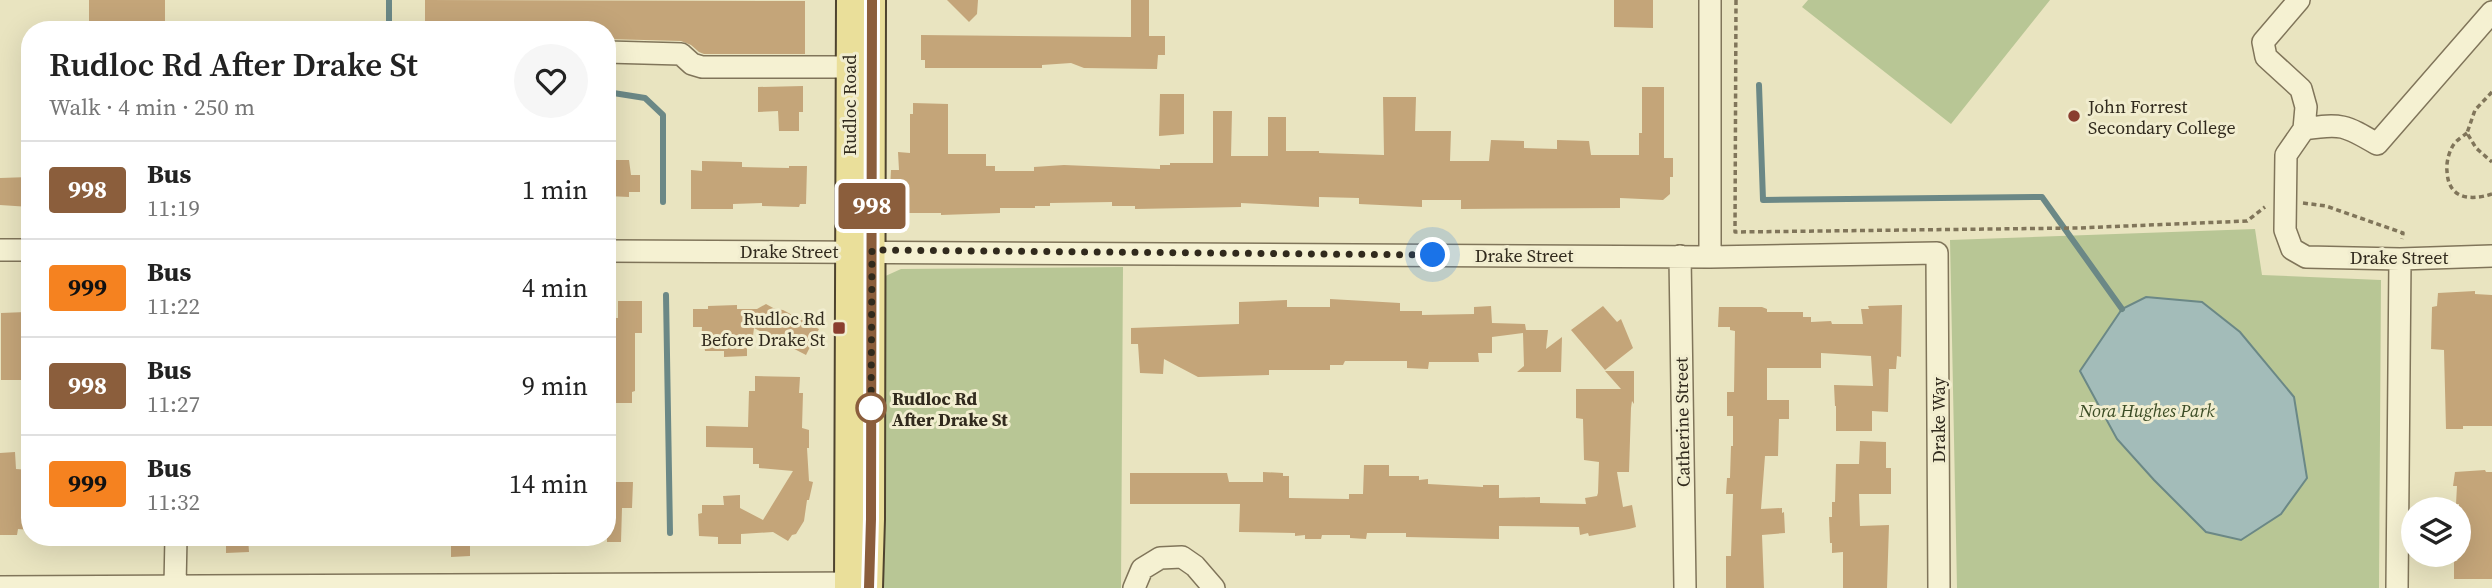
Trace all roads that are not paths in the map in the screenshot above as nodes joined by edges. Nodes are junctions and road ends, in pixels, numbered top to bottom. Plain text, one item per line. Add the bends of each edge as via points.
1 (850, 0) edge
2 (872, 0) edge
3 (1710, 0) edge
4 (2299, 0) edge
5 (2492, 12) edge
6 (616, 52) edge
7 (849, 67) junction
8 (2304, 129) junction
9 (0, 250) edge
10 (21, 250) edge
11 (616, 251) edge
12 (860, 251) junction
13 (1937, 253) joint
14 (2487, 253) edge
15 (1680, 256) junction
16 (1710, 257) junction
17 (2400, 259) junction
18 (176, 546) edge
19 (175, 586) junction
20 (858, 586) edge
21 (0, 587) edge
22 (1133, 588) edge
23 (1214, 588) edge
24 (1685, 588) edge
25 (1939, 588) edge
26 (2397, 588) edge

1 - 7 main road, Rudloc Road
2 - 12 main road, Rudloc Road
3 - 16 street
4 - 8 street via 2263,42 2266,57 2301,89 2306,107
5 - 8 street via 2377,144 2347,127
6 - 7 street via 681,54 702,67
7 - 12 main road, Rudloc Road
8 - 17 street, Drake Street via 2286,155 2285,230 2291,248 2306,257
9 - 10 street
11 - 12 street, Drake Street
12 - 15 street, Drake Street
12 - 20 main road, Rudloc Road
13 - 16 street, Drake Street
13 - 25 street, Drake Way
14 - 17 street, Drake Street
15 - 16 street, Drake Street
15 - 24 street, Catherine Street
17 - 26 street
18 - 19 street
19 - 20 street
19 - 21 street
22 - 23 street via 1142,569 1160,558 1182,557

